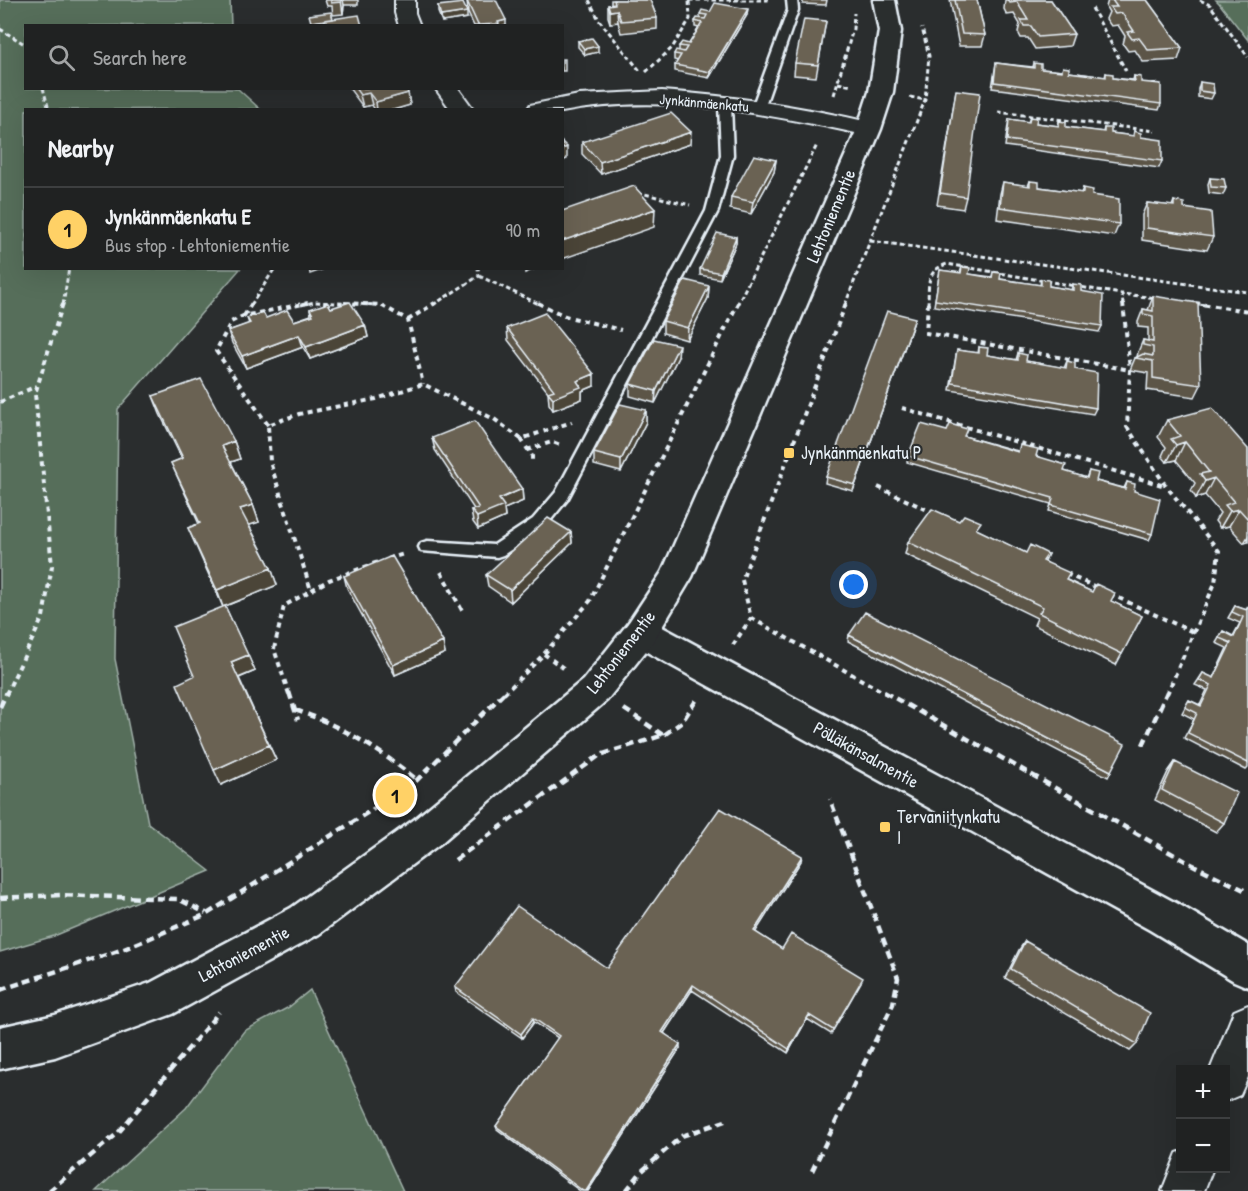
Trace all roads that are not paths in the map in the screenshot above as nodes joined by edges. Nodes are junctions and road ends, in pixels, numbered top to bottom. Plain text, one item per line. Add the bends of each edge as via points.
1 (405, 0) edge
2 (792, 0) edge
3 (884, 0) edge
4 (409, 24) edge
5 (448, 90) edge
6 (725, 104) junction
7 (461, 108) edge
8 (549, 108) edge
9 (758, 108) junction
10 (869, 129) junction
11 (427, 547) road end
12 (641, 632) junction
13 (1248, 967) edge
14 (1248, 1025) edge
15 (0, 1048) edge
16 (1230, 1071) edge
17 (1190, 1173) edge
18 (1183, 1191) edge

1 - 4 street
2 - 9 lane via 793,10
3 - 10 main road, Lehtoniementie via 890,32 881,92
5 - 7 street
6 - 8 street, Jynkänmäenkatu via 644,97 596,99
6 - 9 street, Jynkänmäenkatu
6 - 11 lane via 727,156 712,211 562,496 539,523 498,551
9 - 10 street, Jynkänmäenkatu
10 - 12 main road, Lehtoniementie via 676,577
12 - 13 main road, Pölläkänsalmentie via 1164,917
12 - 15 main road, Lehtoniementie via 595,690 428,831 305,921 159,999 55,1036
14 - 16 street
17 - 18 street

